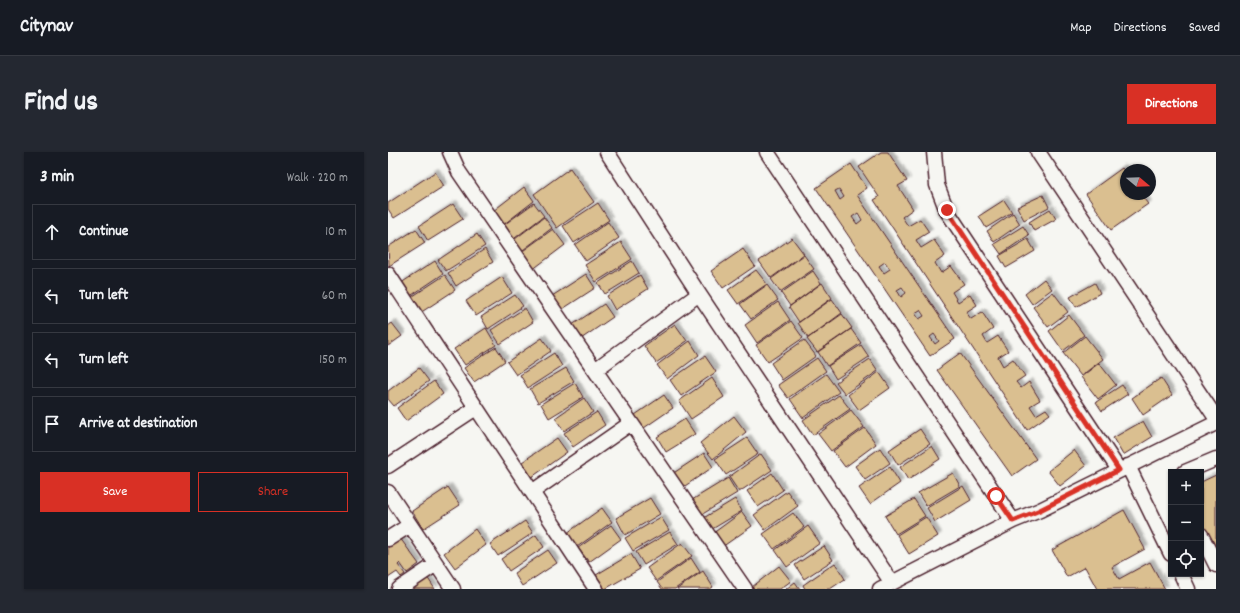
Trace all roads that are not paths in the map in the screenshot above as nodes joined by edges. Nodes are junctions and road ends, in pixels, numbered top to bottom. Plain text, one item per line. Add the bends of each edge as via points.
1 (450, 152) edge
2 (607, 152) edge
3 (767, 152) edge
4 (934, 152) edge
5 (1038, 152) edge
6 (388, 274) edge
7 (699, 294) junction
8 (594, 370) junction
9 (476, 408) junction
10 (1216, 418) edge
11 (631, 423) junction
12 (1216, 423) edge
13 (1216, 459) edge
14 (388, 466) edge
15 (1124, 468) junction
16 (1192, 469) edge
17 (388, 492) edge
18 (532, 492) junction
19 (1013, 521) junction
20 (410, 525) junction
21 (388, 539) edge
22 (1204, 541) edge
23 (1168, 549) edge
24 (436, 564) junction
25 (1216, 565) edge
26 (1182, 577) edge
27 (886, 586) edge
28 (399, 589) edge
29 (453, 589) edge
30 (596, 589) edge
31 (745, 589) edge
32 (1188, 589) edge

1 - 8 street via 459,172
2 - 7 street
3 - 19 street
4 - 15 street via 937,185 947,210
5 - 10 street
6 - 9 street
7 - 8 street
7 - 27 street
8 - 11 street
9 - 14 street
9 - 18 street
11 - 18 street
11 - 31 street
12 - 15 street
13 - 16 street
15 - 19 street
15 - 23 street
17 - 20 street
18 - 30 street
19 - 27 street
20 - 21 street
20 - 24 street
22 - 25 street
24 - 28 street
24 - 29 street
26 - 32 street

